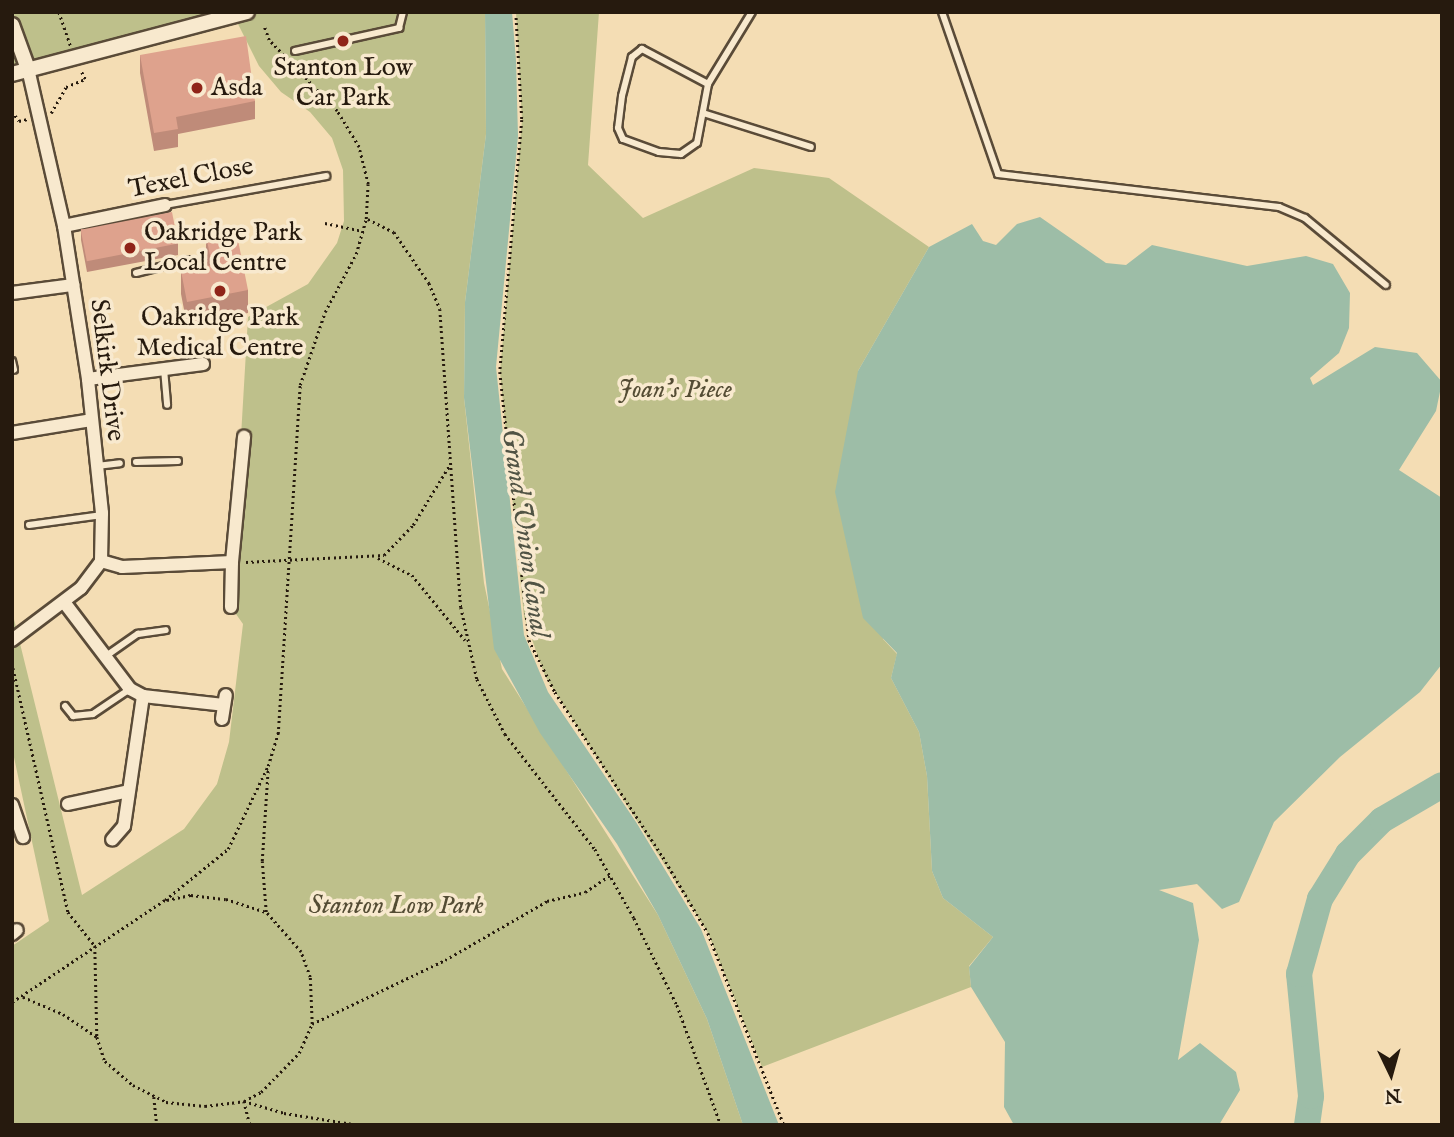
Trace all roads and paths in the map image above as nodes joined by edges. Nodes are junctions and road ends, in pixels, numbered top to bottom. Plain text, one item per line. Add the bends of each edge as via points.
1 (58, 12) edge
2 (247, 12) edge
3 (403, 12) edge
4 (516, 12) edge
5 (751, 12) edge
6 (942, 12) edge
7 (12, 25) edge
8 (264, 26) dead end
9 (295, 51) dead end
10 (75, 57) junction
11 (28, 69) junction
12 (12, 75) edge
13 (708, 84) junction
14 (12, 111) edge
15 (703, 113) junction
16 (39, 117) junction
17 (811, 147) dead end
18 (326, 176) dead end
19 (165, 205) joint
20 (366, 219) junction
21 (325, 222) dead end
22 (64, 226) junction
23 (363, 231) junction
24 (188, 260) dead end
25 (136, 274) dead end
26 (74, 285) junction
27 (1386, 285) dead end
28 (12, 293) edge
29 (12, 361) edge
30 (203, 364) dead end
31 (14, 369) edge
32 (164, 369) junction
33 (88, 379) junction
34 (167, 405) dead end
35 (92, 421) junction
36 (12, 433) edge
37 (244, 437) dead end
38 (177, 461) dead end
39 (136, 462) dead end
40 (120, 463) dead end
41 (450, 464) junction
42 (97, 466) junction
43 (102, 515) junction
44 (29, 525) dead end
45 (373, 557) junction
46 (102, 561) junction
47 (232, 562) junction
48 (289, 562) junction
49 (64, 602) junction
50 (231, 607) dead end
51 (166, 630) dead end
52 (465, 639) junction
53 (12, 640) edge
54 (106, 656) junction
55 (12, 663) edge
56 (130, 689) junction
57 (143, 696) junction
58 (65, 706) dead end
59 (222, 719) dead end
60 (268, 766) junction
61 (130, 791) junction
62 (68, 804) dead end
63 (12, 805) edge
64 (23, 837) dead end
65 (112, 840) dead end
66 (610, 875) junction
67 (165, 900) junction
68 (266, 912) junction
69 (95, 946) junction
70 (22, 997) junction
71 (12, 1002) edge
72 (312, 1024) junction
73 (97, 1037) junction
74 (154, 1096) junction
75 (244, 1101) junction
76 (157, 1125) edge
77 (250, 1125) edge
78 (359, 1125) edge
79 (721, 1125) edge
80 (784, 1125) edge

1 - 10 path
2 - 10 street
3 - 9 lane via 399,28
4 - 80 path via 521,132 500,372 529,640 555,692 708,933
5 - 13 lane
6 - 27 lane via 998,174 1279,207 1306,218
7 - 11 street
8 - 20 path via 269,40 337,111 359,148 368,184
10 - 11 street
10 - 16 path via 85,79 66,87 52,113
11 - 12 street
11 - 16 street, Selkirk Drive
13 - 15 lane
13 - 15 lane via 642,49 632,57 618,128 623,139 659,152 681,154 697,143
14 - 16 path via 19,121
15 - 17 lane
16 - 22 street, Selkirk Drive
18 - 19 lane, Texel Close
19 - 22 street, Texel Close
20 - 23 path
20 - 41 path via 394,232 429,283 440,309
21 - 23 path
22 - 26 street, Selkirk Drive
23 - 48 path via 325,312 300,385
24 - 25 lane
26 - 28 street
26 - 33 street, Selkirk Drive
29 - 31 lane
30 - 32 street
32 - 33 street
32 - 34 lane
33 - 35 street, Selkirk Drive
35 - 36 street
35 - 42 street, Selkirk Drive
37 - 47 street
38 - 39 lane
40 - 42 lane
41 - 45 path via 402,537 384,555
41 - 52 path
42 - 43 street, Selkirk Drive
43 - 44 lane
43 - 46 street, Selkirk Drive
45 - 48 path
45 - 52 path via 412,575
46 - 47 street via 122,567
46 - 49 street
47 - 48 path
47 - 50 street
48 - 60 path via 278,734
49 - 53 street
49 - 54 street
51 - 54 lane via 138,634
52 - 66 path via 477,679 505,734
54 - 56 street
55 - 69 path via 68,912
56 - 57 street
56 - 58 lane via 93,714 73,716
57 - 59 street via 225,700
57 - 61 street
60 - 67 path via 228,849
60 - 68 path via 262,861
61 - 62 street
61 - 65 street via 124,826
63 - 64 street
66 - 72 path via 585,892 547,901 445,960
66 - 79 path via 677,1005
67 - 68 path via 191,895 226,899
67 - 69 path
68 - 72 path via 301,952 310,977
69 - 70 path
69 - 73 path
70 - 71 path
70 - 73 path via 63,1014
72 - 75 path via 282,1076
73 - 74 path via 105,1061
74 - 75 path via 205,1106
74 - 76 path
75 - 77 path
75 - 78 path via 284,1113

